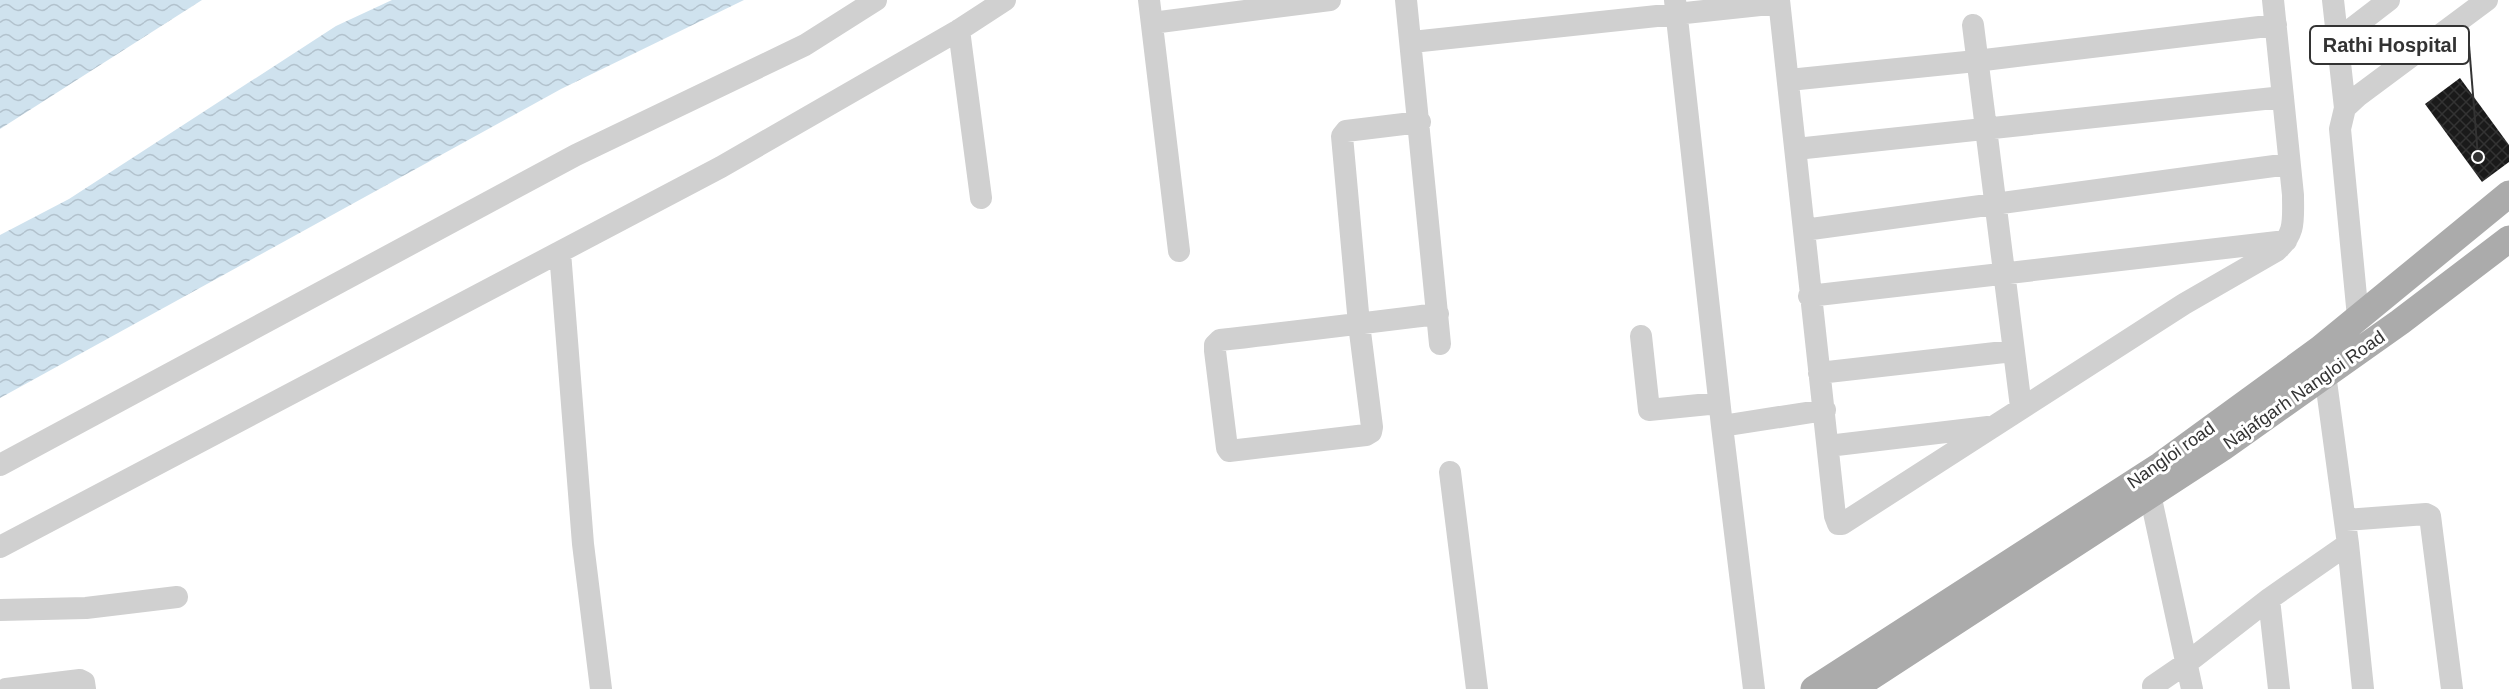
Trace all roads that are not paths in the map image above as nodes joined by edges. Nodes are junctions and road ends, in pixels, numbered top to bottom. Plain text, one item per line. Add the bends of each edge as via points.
1 (876, 0) edge
2 (1005, 0) edge
3 (1149, 0) edge
4 (1330, 0) edge
5 (1406, 0) edge
6 (2273, 0) edge
7 (2332, 0) edge
8 (2389, 0) edge
9 (2487, 0) edge
10 (1779, 2) edge
11 (1676, 6) edge
12 (1152, 23) junction
13 (1973, 25) dead end
14 (2276, 25) junction
15 (959, 30) junction
16 (2337, 40) junction
17 (1412, 42) junction
18 (1976, 61) junction
19 (1789, 80) junction
20 (2283, 97) junction
21 (2345, 108) junction
22 (1420, 122) junction
23 (1985, 129) junction
24 (1796, 149) junction
25 (2289, 164) junction
26 (2509, 194) edge
27 (981, 198) dead end
28 (1995, 204) junction
29 (1804, 230) junction
30 (2509, 239) edge
31 (2287, 241) junction
32 (1179, 251) dead end
33 (560, 252) junction
34 (2005, 275) junction
35 (1809, 296) junction
36 (1438, 314) junction
37 (2358, 317) junction
38 (1359, 324) junction
39 (1641, 336) dead end
40 (1440, 344) dead end
41 (2013, 351) junction
42 (1819, 373) junction
43 (2325, 374) junction
44 (2272, 398) junction
45 (1719, 403) junction
46 (2021, 407) junction
47 (1825, 410) junction
48 (1722, 426) junction
49 (1993, 426) junction
50 (1828, 446) junction
51 (0, 465) edge
52 (1450, 472) dead end
53 (2150, 495) junction
54 (2346, 520) junction
55 (2348, 544) junction
56 (0, 548) edge
57 (177, 597) dead end
58 (2269, 598) junction
59 (0, 610) edge
60 (2188, 662) junction
61 (2153, 686) dead end
62 (6, 689) edge
63 (85, 689) edge
64 (601, 689) edge
65 (1477, 689) edge
66 (1754, 689) edge
67 (1814, 689) edge
68 (1852, 689) edge
69 (2192, 689) edge
70 (2279, 689) edge
71 (2363, 689) edge
72 (2452, 689) edge

1 - 51 street via 805,45 538,175
2 - 15 street
3 - 12 street
4 - 12 street
5 - 17 street
6 - 14 street
7 - 16 street
8 - 16 street
9 - 21 street
10 - 11 street
10 - 19 street
11 - 17 street
11 - 45 street
12 - 32 street
13 - 18 street
14 - 18 street
14 - 20 street
15 - 27 street
15 - 33 street via 721,167
16 - 21 street
17 - 22 street
18 - 19 street
18 - 23 street
19 - 24 street
20 - 23 street
20 - 25 street
21 - 37 street via 2340,129
22 - 36 street
22 - 38 street via 1346,131 1342,136
23 - 24 street
23 - 28 street
24 - 29 street
25 - 28 street
25 - 31 street via 2293,224
26 - 37 main road, Nangloi road
28 - 29 street
28 - 34 street
29 - 35 street
30 - 43 main road, Najafgarh Nangloi Road
31 - 34 street
31 - 46 street
33 - 56 street
33 - 64 street via 583,544
34 - 35 street
34 - 41 street
35 - 42 street
36 - 38 street
36 - 40 street
37 - 44 main road, Nangloi road
38 - 38 street via 1220,340 1215,345 1229,451 1371,432
39 - 45 street via 1649,411
41 - 42 street
41 - 46 street
42 - 47 street
43 - 44 main road, Najafgarh Nangloi Road
43 - 54 street
44 - 53 main road, Najafgarh Nangloi Road
44 - 67 main road, Nangloi road
45 - 48 street
46 - 49 street
47 - 48 street
47 - 50 street
48 - 66 street
49 - 50 street
49 - 50 street via 1842,524 1834,516
52 - 65 street
53 - 60 street
53 - 68 main road, Najafgarh Nangloi Road
54 - 55 street
54 - 72 street via 2430,516
55 - 58 street
55 - 71 street
57 - 59 street via 86,608
58 - 60 street
58 - 70 street
60 - 61 street
60 - 69 street
62 - 63 street via 80,680

